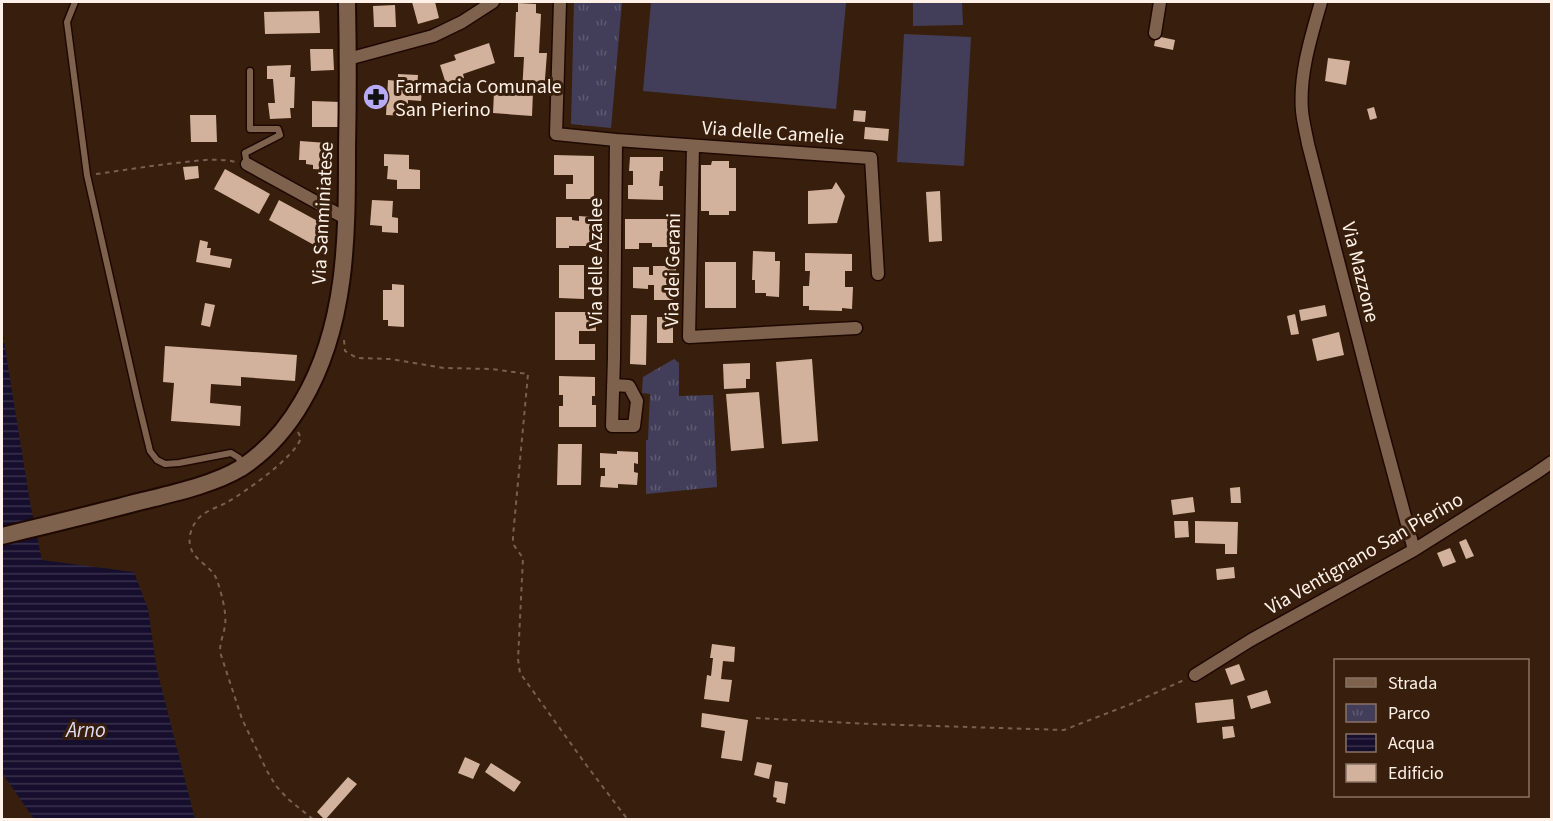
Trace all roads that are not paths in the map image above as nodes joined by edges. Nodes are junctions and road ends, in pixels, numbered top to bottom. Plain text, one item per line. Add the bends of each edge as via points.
1 (75, 2) edge
2 (347, 2) edge
3 (493, 2) edge
4 (560, 2) edge
5 (1160, 2) edge
6 (1321, 2) edge
7 (1155, 33) dead end
8 (348, 59) junction
9 (250, 71) dead end
10 (616, 140) junction
11 (693, 146) junction
12 (247, 164) joint
13 (347, 219) junction
14 (878, 274) dead end
15 (855, 328) dead end
16 (613, 385) dead end
17 (1551, 462) edge
18 (241, 468) junction
19 (2, 536) edge
20 (1414, 550) junction
21 (1195, 675) road end

1 - 18 lane via 67,22 87,175 150,452 165,464 231,453 239,458
2 - 8 street, Via Sanminiatese
3 - 8 street via 434,36
4 - 10 street, Via delle Camelie via 556,134
5 - 7 street
6 - 20 street, Via Mazzone via 1306,58 1302,111
8 - 13 street, Via Sanminiatese
9 - 12 lane via 250,129 278,129 280,135 246,153
10 - 11 street, Via delle Camelie
10 - 16 street, Via delle Azalee
11 - 14 street, Via delle Camelie via 872,158
11 - 15 street, Via dei Gerani via 689,336
12 - 13 street
13 - 18 street, Via Sanminiatese via 332,330 312,386 289,424
17 - 20 street, Via Ventignano San Pierino
18 - 19 street, Via Sanminiatese via 172,494
20 - 21 street, Via Ventignano San Pierino

